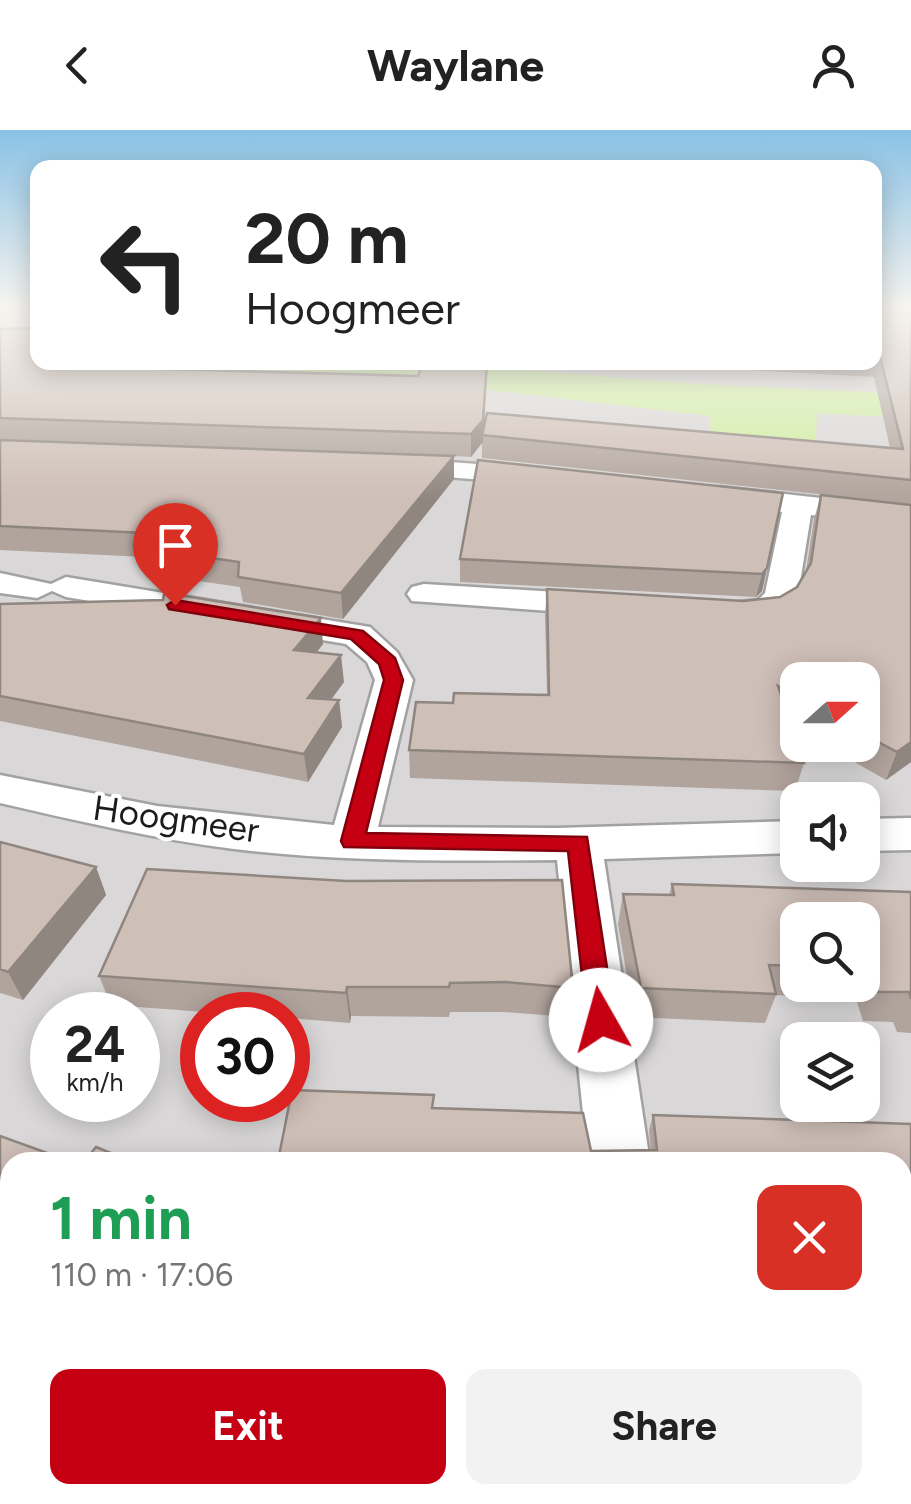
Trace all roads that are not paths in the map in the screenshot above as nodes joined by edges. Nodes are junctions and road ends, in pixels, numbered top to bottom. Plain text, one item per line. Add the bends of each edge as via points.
1 (368, 466) edge
2 (570, 480) edge
3 (684, 492) edge
4 (798, 505) junction
5 (911, 517) edge
6 (0, 583) edge
7 (424, 594) dead end
8 (640, 607) edge
9 (698, 610) edge
10 (0, 788) edge
11 (911, 834) edge
12 (880, 835) edge
13 (780, 837) edge
14 (352, 841) junction
15 (578, 843) junction
16 (618, 1152) edge

1 - 2 street via 456,467
3 - 4 street
4 - 5 street
4 - 9 street via 781,594 768,610
6 - 14 street via 357,635 388,662 394,680
7 - 8 street
10 - 14 street, Hoogmeer via 158,822
11 - 12 street
13 - 15 street, Hoogmeer
14 - 15 street, Hoogmeer
15 - 16 street

